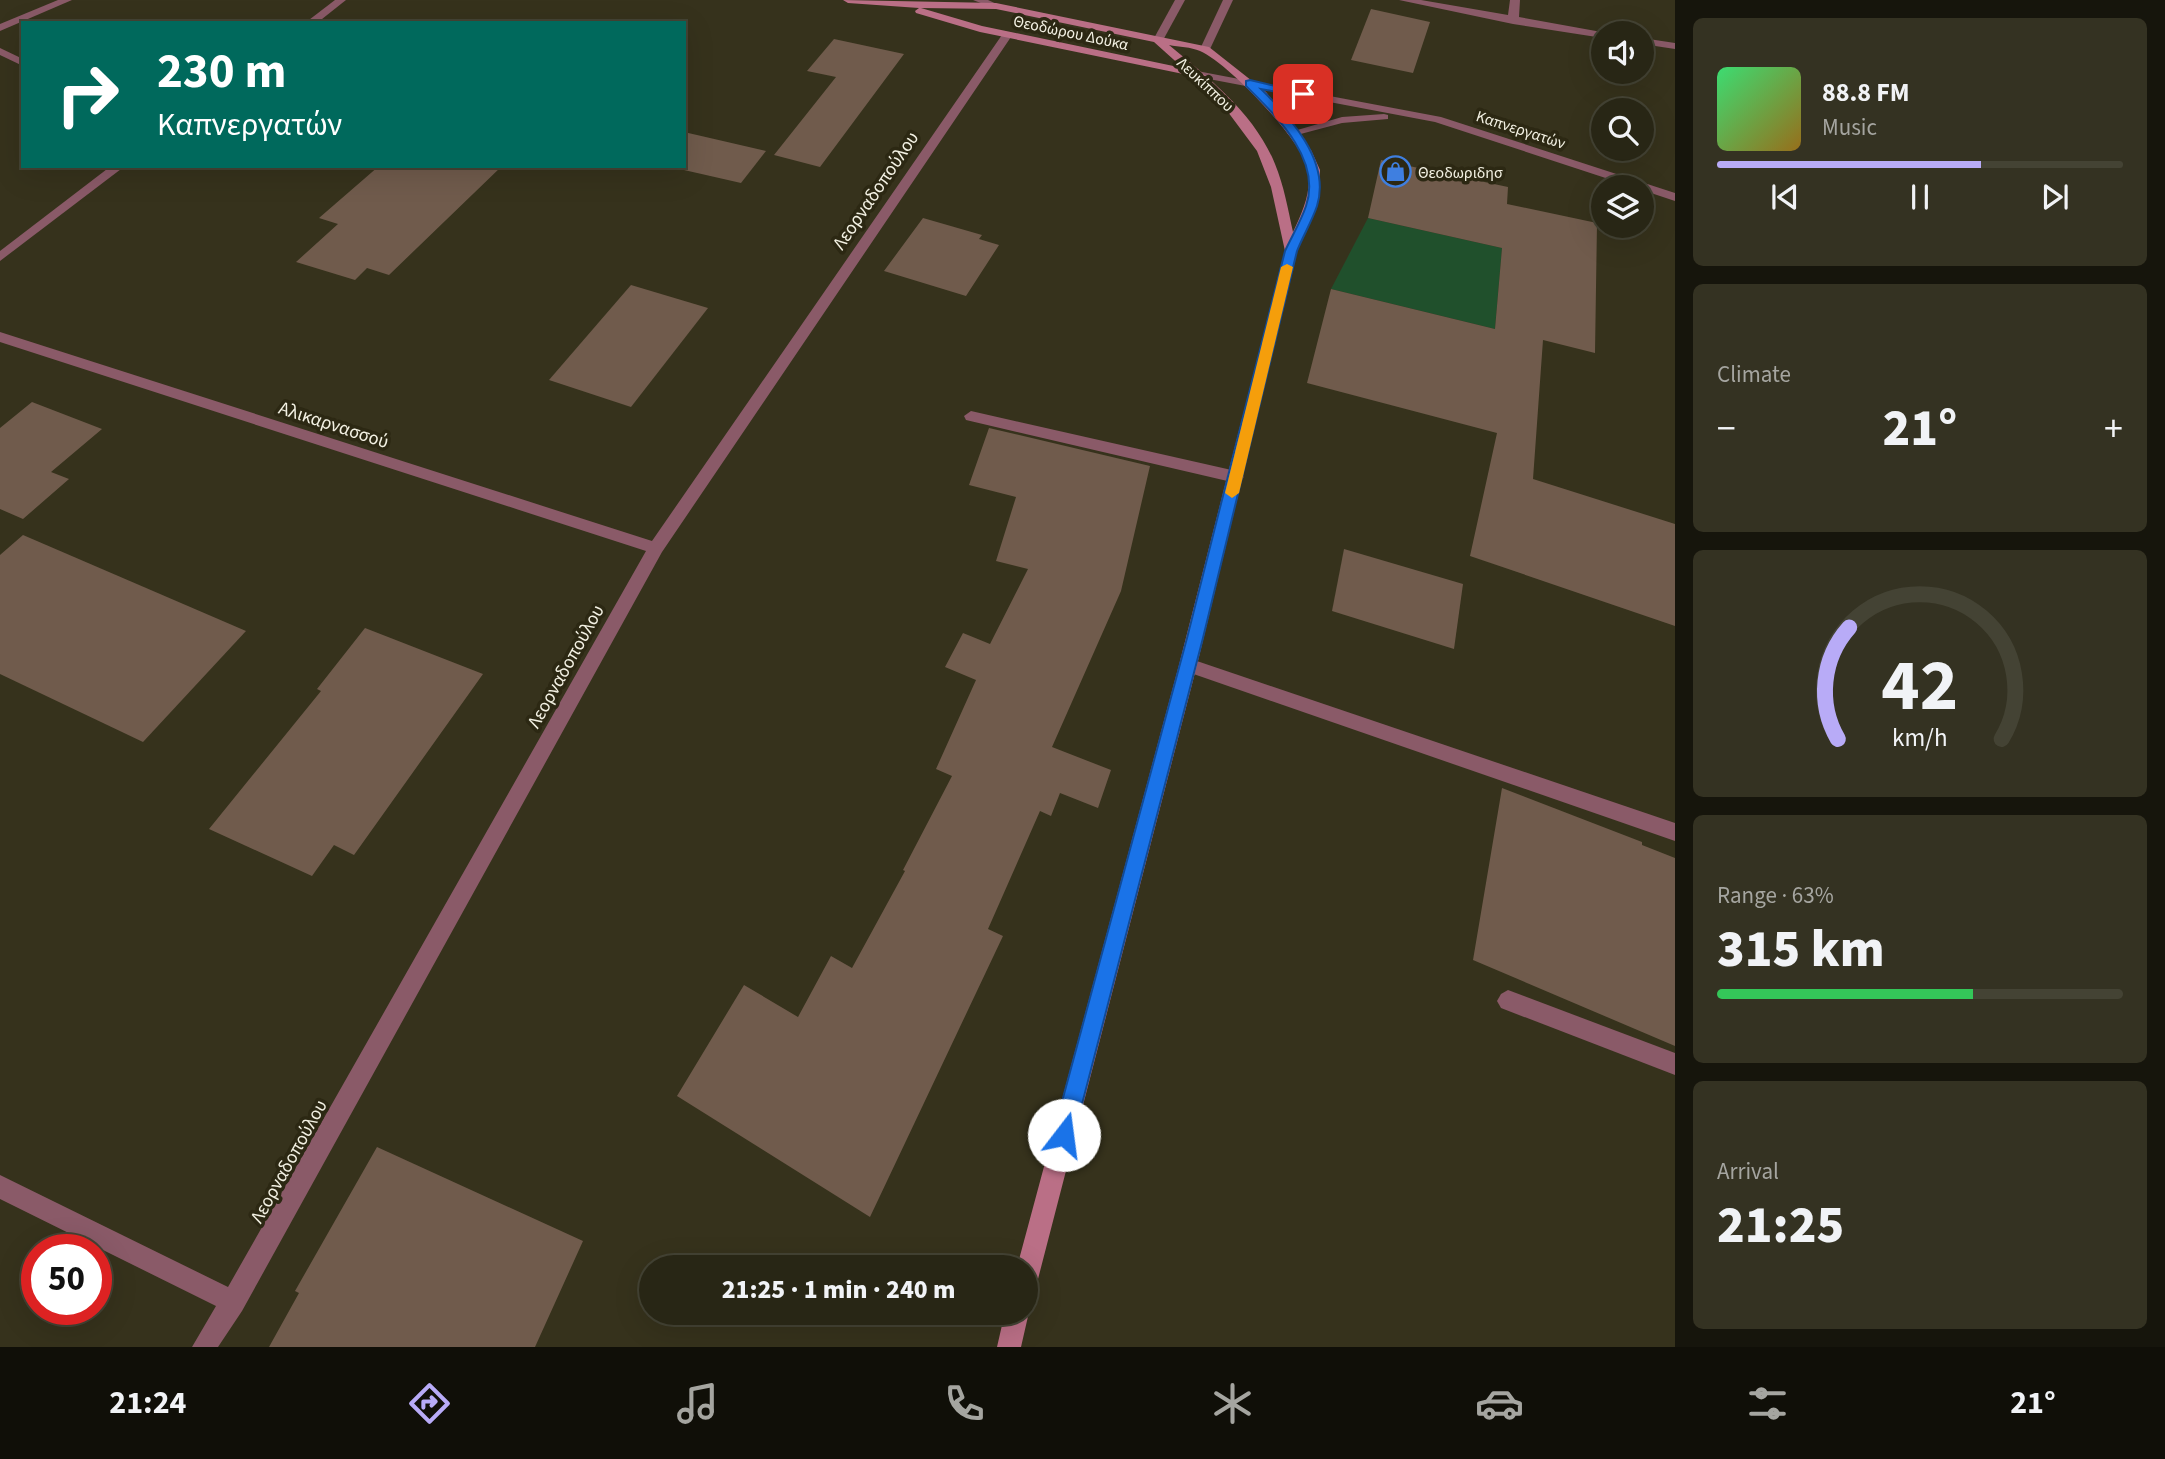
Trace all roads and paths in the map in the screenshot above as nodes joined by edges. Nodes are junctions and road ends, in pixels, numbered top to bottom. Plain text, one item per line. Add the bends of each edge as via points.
1 (67, 0) edge
2 (341, 0) edge
3 (848, 0) edge
4 (978, 0) edge
5 (1180, 0) edge
6 (1228, 0) edge
7 (1404, 0) edge
8 (1515, 0) edge
9 (900, 5) junction
10 (996, 6) junction
11 (313, 21) edge
12 (1513, 21) junction
13 (0, 28) edge
14 (1591, 33) edge
15 (1008, 34) junction
16 (1158, 40) junction
17 (1654, 43) edge
18 (1675, 46) edge
19 (1205, 49) junction
20 (0, 51) edge
21 (21, 61) edge
22 (1197, 74) junction
23 (1250, 83) junction
24 (1437, 119) junction
25 (1293, 133) junction
26 (116, 168) edge
27 (1675, 197) edge
28 (1291, 251) junction
29 (0, 257) edge
30 (0, 337) edge
31 (971, 416) dead end
32 (1236, 477) junction
33 (656, 548) junction
34 (1188, 665) junction
35 (1675, 832) edge
36 (1508, 1001) dead end
37 (1675, 1064) edge
38 (0, 1186) edge
39 (1032, 1255) edge
40 (233, 1302) junction
41 (1014, 1325) edge
42 (204, 1347) edge
43 (1009, 1347) edge

1 - 13 street
2 - 11 street
3 - 9 main road, Θεοδώρου Δούκα
4 - 10 street
5 - 16 street
6 - 19 street
7 - 12 street
8 - 12 street
9 - 10 main road, Θεοδώρου Δούκα
9 - 15 main road, Θεοδώρου Δούκα
10 - 16 main road, Θεοδώρου Δούκα
12 - 14 street
15 - 22 main road, Θεοδώρου Δούκα
15 - 33 street, Λεορναδοπούλου
16 - 19 main road, Θεοδώρου Δούκα
16 - 22 main road, Λευκίππου
17 - 18 street
19 - 23 main road, Λευκίππου
20 - 21 street
22 - 23 street, Καπνεργατών
22 - 28 main road, Λευκίππου via 1228,103 1264,153
23 - 24 street, Καπνεργατών
23 - 25 main road, Λευκίππου
24 - 25 street, Καπνεργατών via 1370,117
24 - 27 street, Καπνεργατών
25 - 28 main road, Λευκίππου via 1314,170 1312,204
26 - 29 street
28 - 32 main road, Λευκίππου
30 - 33 street, Αλικαρνασσού
31 - 32 street
32 - 34 main road, Λευκίππου
33 - 40 street, Λεορναδοπούλου
34 - 35 street
34 - 39 main road, Λευκίππου
36 - 37 street
38 - 40 street
40 - 42 street, Λεορναδοπούλου
41 - 43 main road

